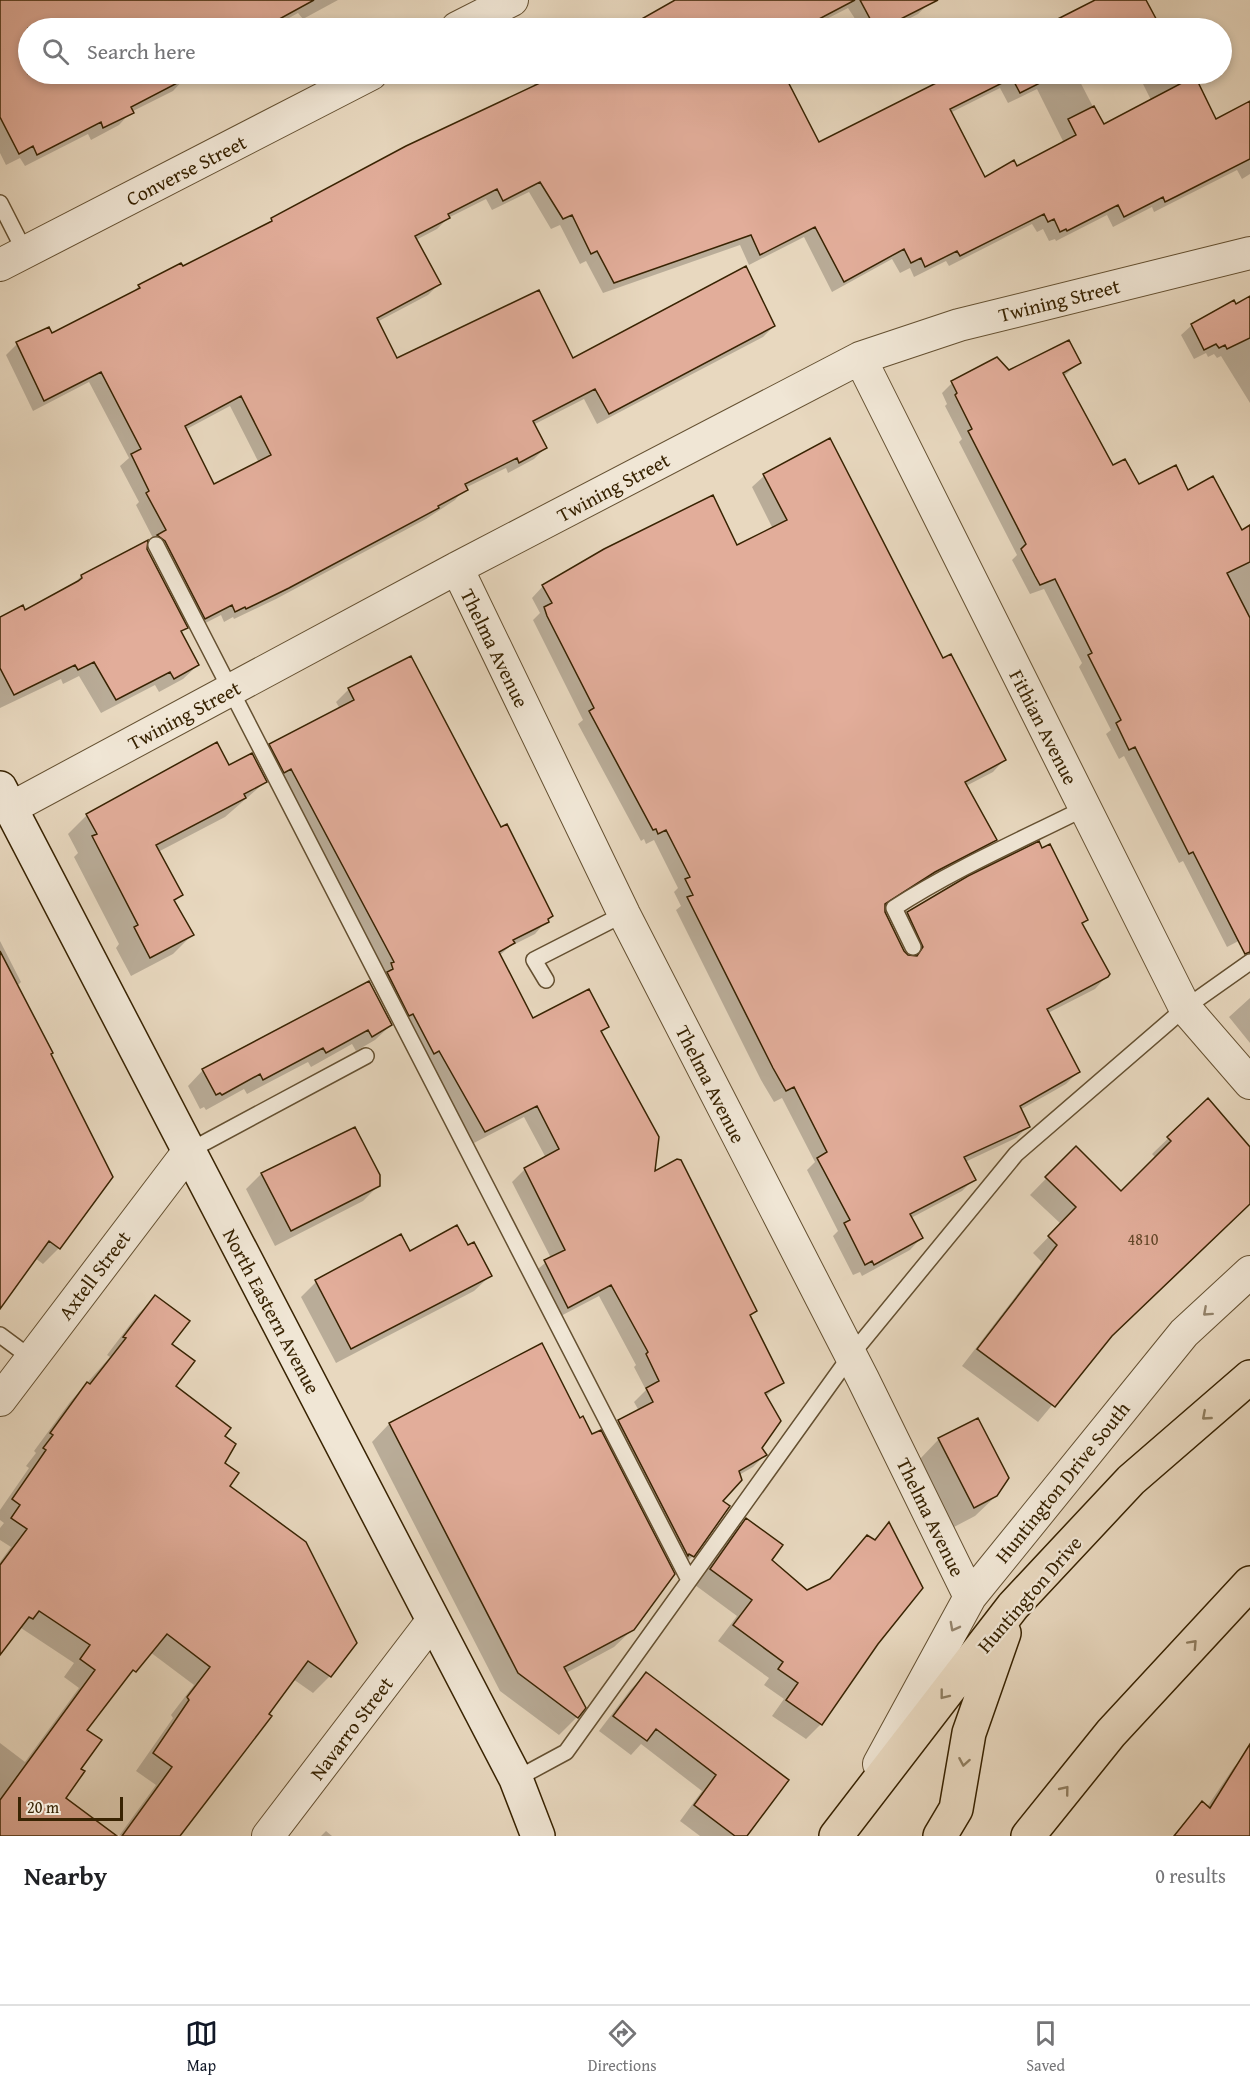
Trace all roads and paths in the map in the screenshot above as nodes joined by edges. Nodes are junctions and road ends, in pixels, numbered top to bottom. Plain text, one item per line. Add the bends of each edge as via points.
1 (512, 0) edge
2 (477, 18) edge
3 (351, 84) edge
4 (0, 203) edge
5 (1250, 253) edge
6 (12, 258) edge
7 (860, 358) junction
8 (156, 545) dead end
9 (457, 568) junction
10 (231, 690) junction
11 (5, 798) edge
12 (1084, 808) junction
13 (624, 914) junction
14 (913, 947) dead end
15 (1250, 962) edge
16 (546, 980) dead end
17 (1185, 1008) junction
18 (366, 1056) dead end
19 (1250, 1083) edge
20 (189, 1151) junction
21 (1250, 1272) edge
22 (0, 1335) edge
23 (850, 1355) junction
24 (30, 1358) junction
25 (1250, 1377) edge
26 (0, 1400) edge
27 (689, 1580) junction
28 (1250, 1583) edge
29 (970, 1597) junction
30 (1013, 1606) junction
31 (433, 1620) junction
32 (516, 1779) junction
33 (855, 1810) junction
34 (268, 1836) edge
35 (538, 1836) edge
36 (836, 1836) edge
37 (940, 1836) edge
38 (1028, 1836) edge

1 - 2 street
3 - 6 street, Converse Street
4 - 6 lane
5 - 7 street, Twining Street via 958,325
7 - 9 street, Twining Street
7 - 12 street, Fithian Avenue
8 - 10 lane
9 - 10 street, Twining Street
9 - 13 street, Thelma Avenue
10 - 11 street, Twining Street
10 - 27 lane
11 - 20 main road, North Eastern Avenue
12 - 14 lane via 1023,836 894,908
12 - 17 street, Fithian Avenue
13 - 16 lane via 534,960
13 - 23 street, Thelma Avenue
15 - 17 lane
17 - 19 street, Fithian Avenue
17 - 23 lane via 1016,1154
18 - 20 lane
20 - 24 street, Axtell Street
20 - 31 main road, North Eastern Avenue
21 -> 29 street, Huntington Drive South via 1184,1333
22 - 24 lane
23 - 27 lane
23 - 29 street, Thelma Avenue
24 - 26 street, Axtell Street
25 -> 30 main road, Huntington Drive via 1131,1480
27 - 32 lane via 566,1752
38 -> 28 main road via 1111,1733
29 -> 33 street, Huntington Drive South
30 -> 33 main road, Huntington Drive
30 -> 37 main road via 969,1733 956,1809
31 - 32 main road, North Eastern Avenue
31 - 34 street, Navarro Street
32 - 35 main road, North Eastern Avenue
33 - 36 main road, Huntington Drive

